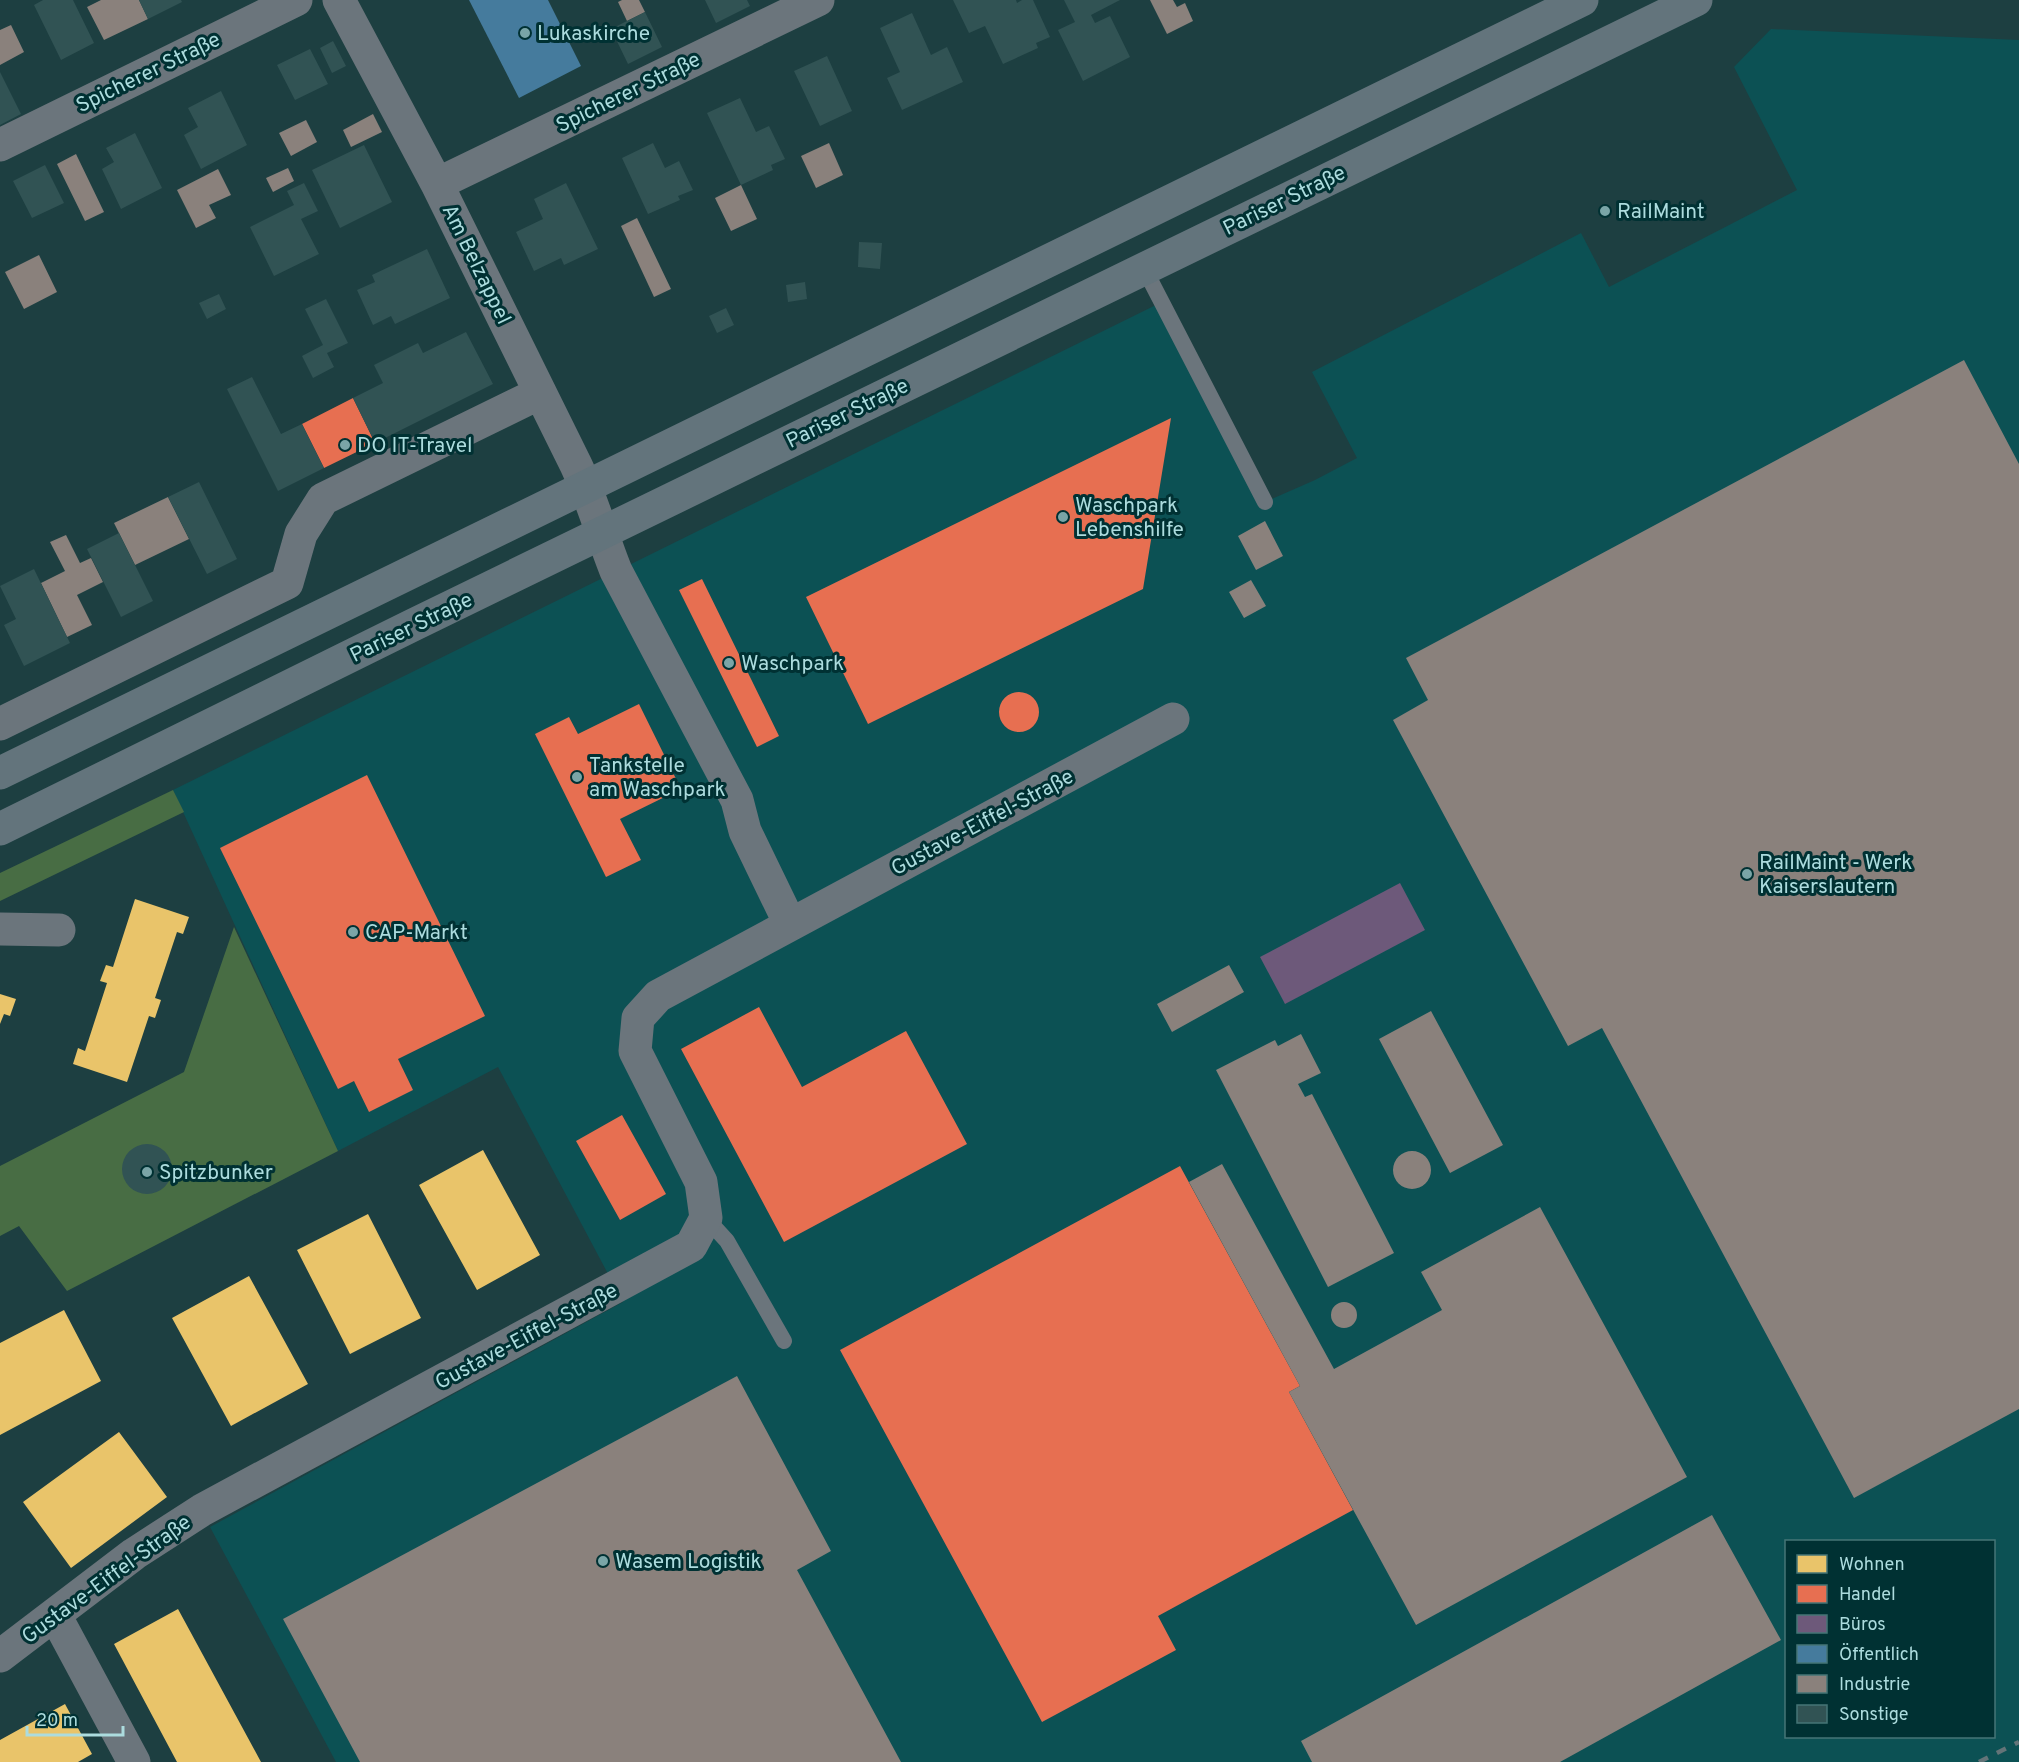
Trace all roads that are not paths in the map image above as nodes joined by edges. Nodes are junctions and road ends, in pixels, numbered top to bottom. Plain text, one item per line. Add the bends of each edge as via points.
1 (297, 0) edge
2 (339, 0) edge
3 (818, 0) edge
4 (1582, 0) edge
5 (1696, 0) edge
6 (0, 145) edge
7 (437, 184) junction
8 (1144, 268) junction
9 (540, 393) junction
10 (586, 486) junction
11 (1265, 502) dead end
12 (601, 534) junction
13 (1173, 719) dead end
14 (0, 724) edge
15 (0, 773) edge
16 (0, 829) edge
17 (790, 924) junction
18 (0, 929) edge
19 (59, 930) dead end
20 (706, 1218) junction
21 (784, 1341) dead end
22 (55, 1615) junction
23 (0, 1656) edge
24 (135, 1762) edge

1 - 6 street, Spicherer Straße
2 - 7 street, Am Belzappel
3 - 7 street, Spicherer Straße
4 - 10 main road
5 - 8 main road, Pariser Straße
7 - 9 street, Am Belzappel
8 - 11 lane
8 - 12 main road, Pariser Straße
9 - 10 street, Am Belzappel
9 - 14 street via 323,499 301,534 287,584
10 - 12 street, Am Belzappel
10 - 15 main road
12 - 16 main road, Pariser Straße
12 - 17 street via 633,604 737,800 745,831
13 - 17 street, Gustave-Eiffel-Straße
17 - 20 street, Gustave-Eiffel-Straße via 658,996 638,1018 635,1051 701,1182
18 - 19 street
20 - 21 lane via 727,1241
20 - 22 street, Gustave-Eiffel-Straße via 691,1246 202,1510 135,1554
22 - 23 street, Gustave-Eiffel-Straße
22 - 24 street

